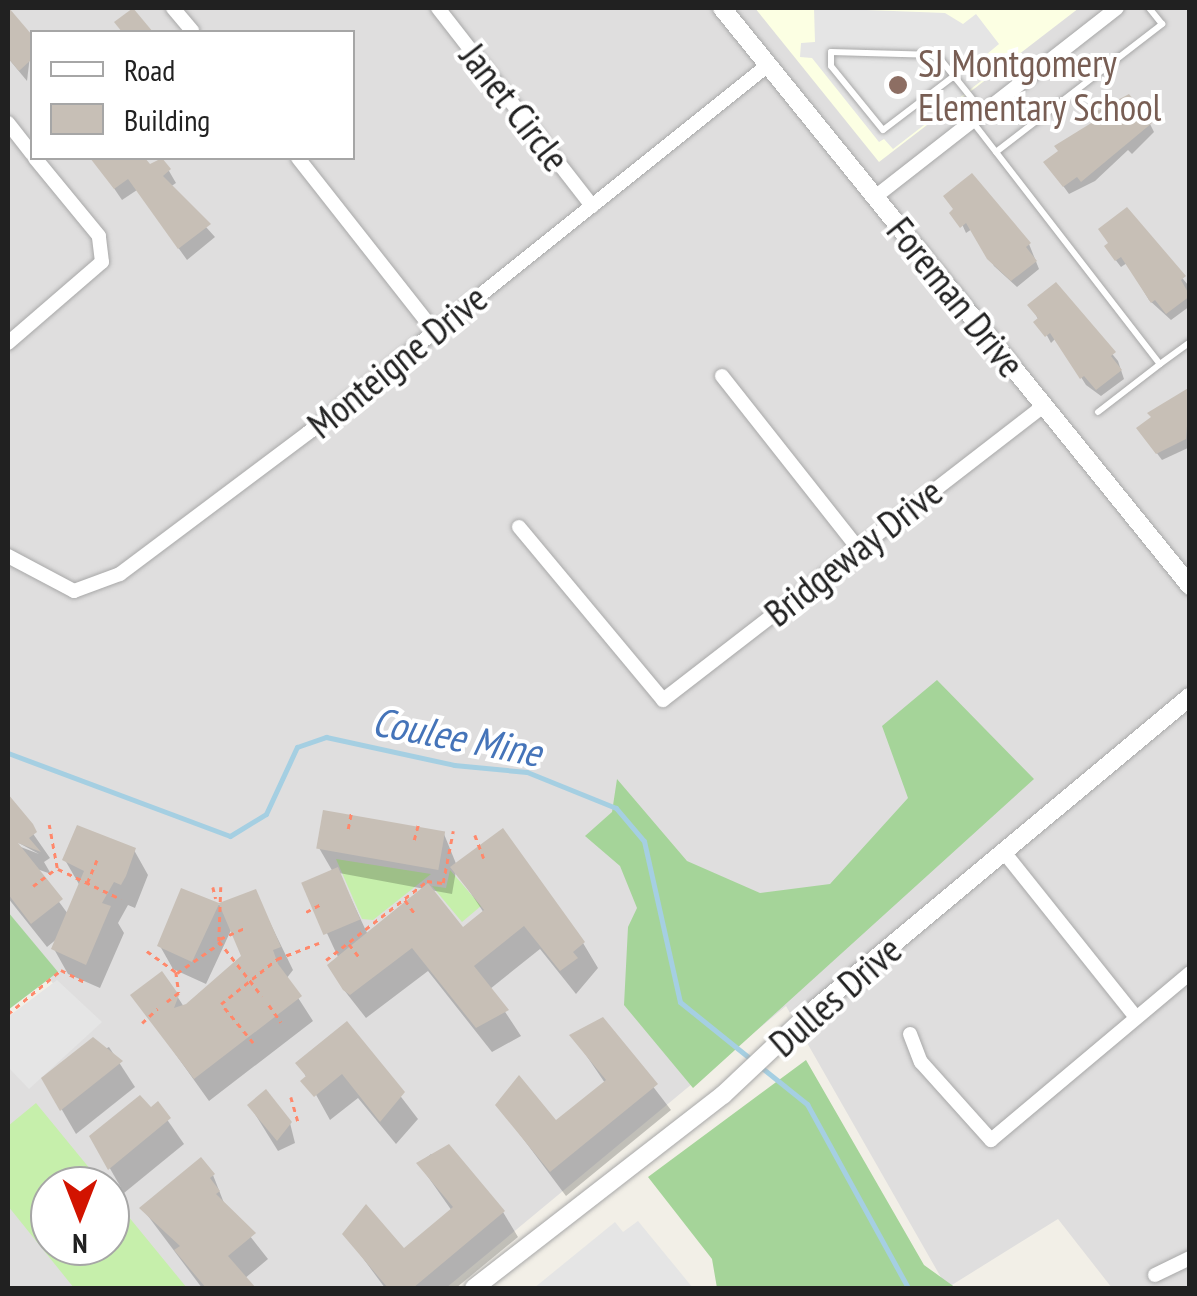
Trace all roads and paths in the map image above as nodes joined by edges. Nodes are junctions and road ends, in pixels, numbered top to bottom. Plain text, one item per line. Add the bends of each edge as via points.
1 (174, 8) edge
2 (438, 8) edge
3 (722, 8) edge
4 (1117, 8) edge
5 (1149, 8) edge
6 (191, 30) edge
7 (768, 64) junction
8 (954, 76) junction
9 (977, 116) junction
10 (8, 123) edge
11 (30, 151) edge
12 (996, 152) junction
13 (37, 160) edge
14 (300, 160) edge
15 (876, 197) junction
16 (592, 206) junction
17 (434, 331) junction
18 (1190, 342) edge
19 (8, 344) edge
20 (1160, 364) junction
21 (722, 376) dead end
22 (1044, 406) junction
23 (1098, 412) dead end
24 (519, 527) dead end
25 (858, 547) junction
26 (8, 556) edge
27 (1190, 586) edge
28 (1190, 696) edge
29 (351, 812) dead end
30 (50, 825) dead end
31 (418, 825) dead end
32 (348, 828) dead end
33 (453, 831) dead end
34 (476, 835) dead end
35 (414, 840) dead end
36 (1004, 852) junction
37 (484, 858) dead end
38 (97, 860) dead end
39 (57, 868) junction
40 (86, 885) junction
41 (33, 886) dead end
42 (222, 886) dead end
43 (213, 887) dead end
44 (120, 899) dead end
45 (218, 899) junction
46 (404, 899) junction
47 (323, 903) dead end
48 (306, 912) dead end
49 (416, 914) dead end
50 (245, 928) dead end
51 (220, 942) junction
52 (319, 942) dead end
53 (348, 943) junction
54 (147, 952) dead end
55 (358, 957) dead end
56 (326, 960) dead end
57 (176, 972) junction
58 (1190, 973) edge
59 (248, 982) junction
60 (86, 983) dead end
61 (262, 996) dead end
62 (167, 1002) dead end
63 (269, 1005) dead end
64 (157, 1009) dead end
65 (8, 1014) edge
66 (1135, 1016) junction
67 (281, 1022) dead end
68 (142, 1023) dead end
69 (910, 1034) dead end
70 (253, 1043) dead end
71 (291, 1098) dead end
72 (298, 1121) dead end
73 (1190, 1258) edge
74 (1155, 1274) dead end
75 (474, 1288) edge

1 - 6 street
2 - 16 street, Janet Circle
3 - 7 street, Foreman Drive
4 - 9 street
5 - 12 lane via 1162,24
7 - 15 street, Foreman Drive
7 - 16 street, Monteigne Drive
8 - 8 lane via 938,55 831,52 831,66 883,130
8 - 9 lane
9 - 12 lane
9 - 15 street
10 - 11 street
12 - 20 lane
13 - 19 street via 99,236 102,262
14 - 17 street
15 - 22 street, Foreman Drive
16 - 17 street, Monteigne Drive
17 - 26 street, Monteigne Drive via 102,586 65,589
18 - 20 lane
20 - 23 lane
21 - 25 street
22 - 25 street, Bridgeway Drive
22 - 27 street, Foreman Drive
24 - 25 street, Bridgeway Drive via 662,700
28 - 36 street, Dulles Drive
29 - 32 path
30 - 39 path
31 - 35 path
33 - 46 path via 443,883 427,881
34 - 37 path
36 - 66 street
36 - 75 street, Dulles Drive via 723,1095
38 - 40 path
39 - 40 path
39 - 41 path
40 - 44 path
42 - 45 path
43 - 45 path
45 - 51 path
46 - 49 path
46 - 53 path
47 - 48 path
50 - 51 path
51 - 57 path
51 - 59 path
52 - 59 path via 277,958
53 - 55 path
53 - 56 path
54 - 57 path
57 - 62 path via 179,993
58 - 66 street
59 - 61 path
59 - 70 path via 221,1004
60 - 65 path via 61,970
63 - 67 path
64 - 68 path
66 - 69 street via 991,1140 921,1062
71 - 72 path
73 - 74 street

